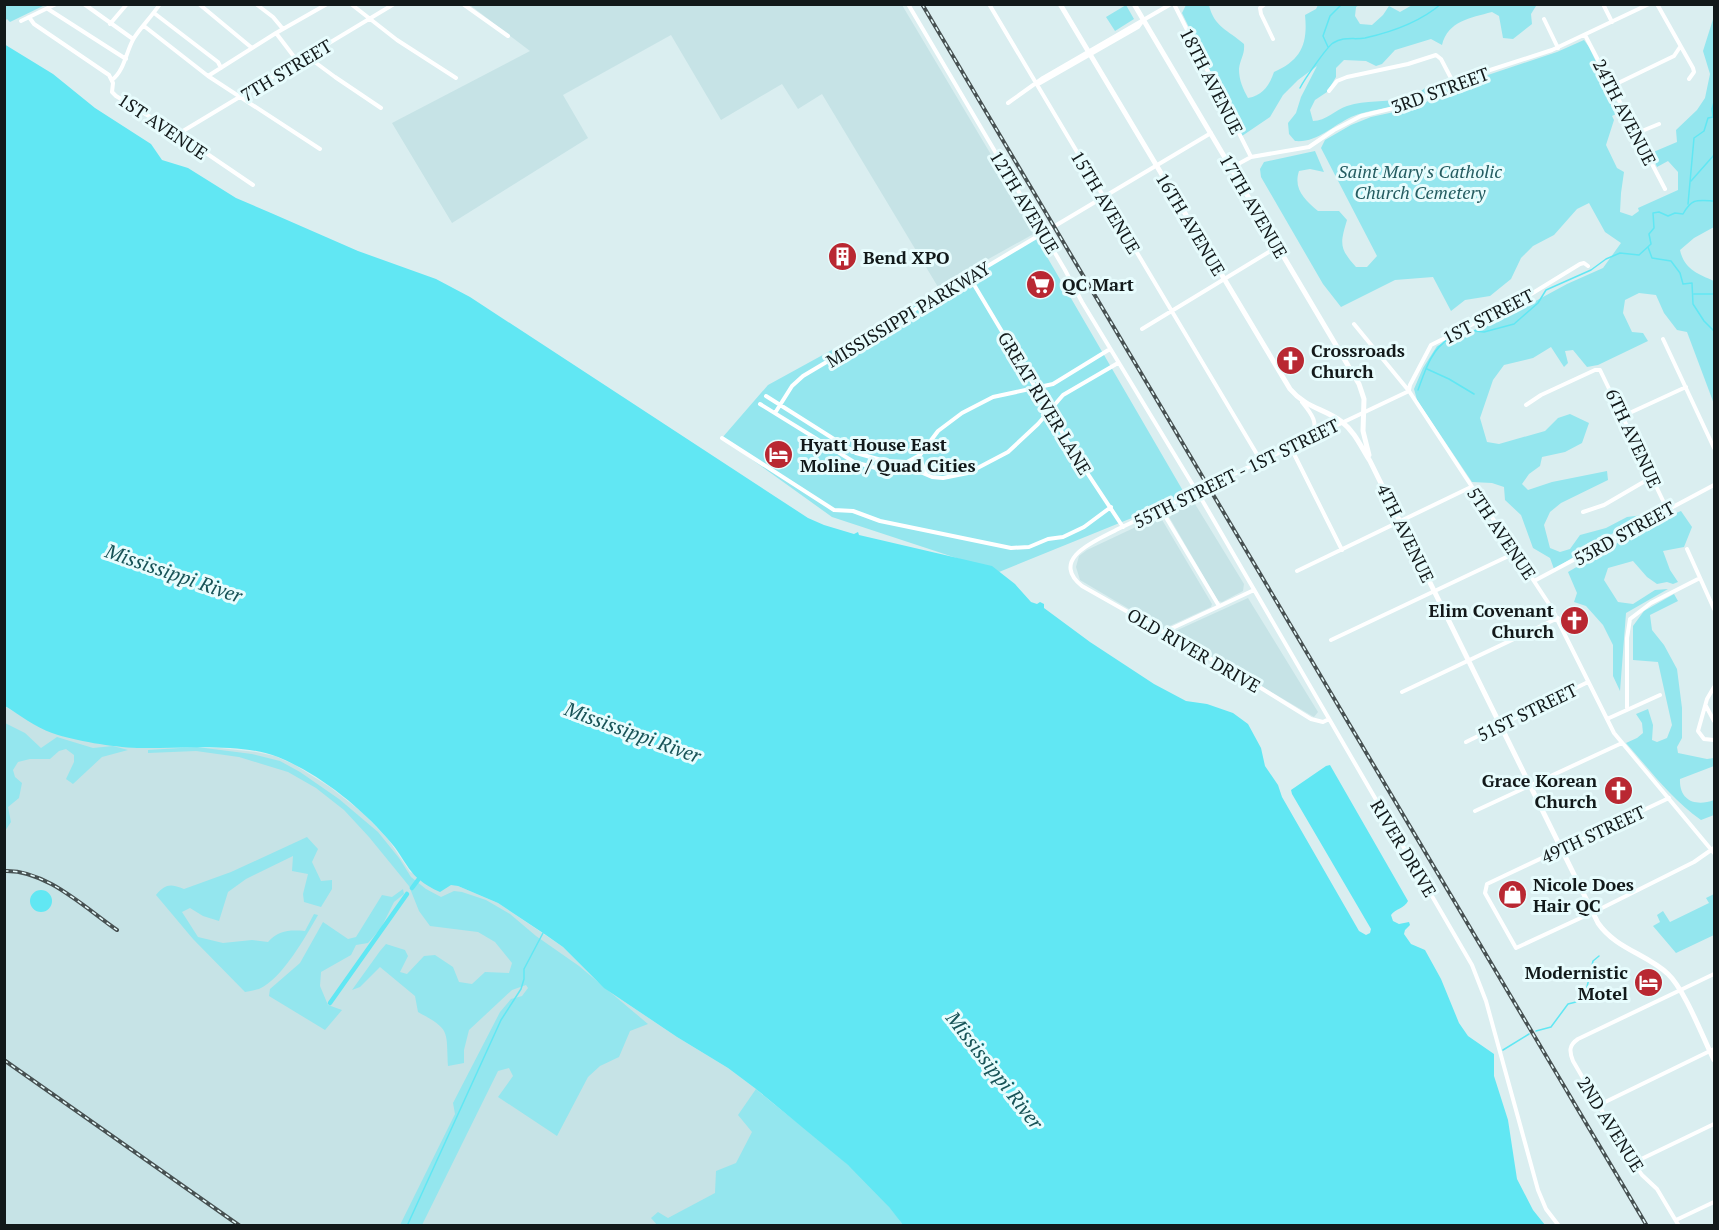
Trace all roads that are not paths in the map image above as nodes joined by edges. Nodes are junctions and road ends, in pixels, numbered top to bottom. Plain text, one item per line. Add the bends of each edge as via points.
1 (57, 4) edge
2 (84, 4) edge
3 (127, 4) edge
4 (160, 4) edge
5 (199, 4) edge
6 (256, 4) edge
7 (327, 4) edge
8 (351, 4) edge
9 (394, 4) edge
10 (463, 4) edge
11 (908, 4) edge
12 (989, 4) edge
13 (1060, 4) edge
14 (1134, 4) edge
15 (1172, 4) edge
16 (1265, 4) edge
17 (1603, 4) edge
18 (1649, 4) edge
19 (1657, 4) edge
20 (48, 9) junction
21 (154, 13) junction
22 (29, 17) junction
23 (369, 19) junction
24 (1544, 19) dead end
25 (21, 21) dead end
26 (1143, 21) junction
27 (1612, 22) junction
28 (110, 24) junction
29 (144, 26) junction
30 (283, 29) junction
31 (276, 33) junction
32 (1585, 35) junction
33 (508, 36) dead end
34 (134, 39) junction
35 (1273, 39) dead end
36 (1680, 47) junction
37 (252, 48) junction
38 (1558, 48) junction
39 (1089, 53) junction
40 (308, 57) junction
41 (126, 59) junction
42 (298, 62) junction
43 (221, 68) junction
44 (208, 76) junction
45 (456, 78) dead end
46 (1689, 79) dead end
47 (112, 80) junction
48 (1453, 82) junction
49 (1036, 85) junction
50 (1612, 86) junction
51 (1329, 91) dead end
52 (240, 97) junction
53 (1008, 103) dead end
54 (381, 108) dead end
55 (1659, 124) dead end
56 (1637, 133) junction
57 (1211, 134) junction
58 (178, 135) junction
59 (320, 149) dead end
60 (1251, 157) junction
61 (1156, 166) junction
62 (1233, 170) junction
63 (253, 185) dead end
64 (1665, 189) dead end
65 (1104, 198) junction
66 (1043, 233) junction
67 (1277, 247) junction
68 (1588, 266) dead end
69 (970, 278) junction
70 (1224, 279) junction
71 (1171, 311) junction
72 (1354, 324) dead end
73 (1142, 329) dead end
74 (1663, 339) dead end
75 (1110, 349) junction
76 (1118, 363) junction
77 (1035, 387) junction
78 (1686, 387) junction
79 (1409, 391) junction
80 (766, 396) dead end
81 (1300, 400) junction
82 (760, 404) dead end
83 (781, 405) junction
84 (1526, 405) dead end
85 (1048, 410) junction
86 (1363, 411) junction
87 (776, 413) junction
88 (1623, 416) junction
89 (1342, 422) junction
90 (722, 438) dead end
91 (1304, 441) junction
92 (1291, 448) junction
93 (1714, 448) edge
94 (919, 456) junction
95 (1261, 461) junction
96 (1370, 461) junction
97 (926, 474) junction
98 (1652, 477) junction
99 (1714, 485) edge
100 (1472, 487) junction
101 (1196, 492) junction
102 (1111, 507) junction
103 (1161, 509) junction
104 (1667, 509) junction
105 (1583, 512) dead end
106 (1400, 522) junction
107 (1124, 527) junction
108 (1687, 549) dead end
109 (1342, 550) junction
110 (1515, 553) junction
111 (1071, 564) joint
112 (1297, 571) dead end
113 (1700, 578) junction
114 (1534, 582) junction
115 (1254, 590) junction
116 (1435, 591) junction
117 (1219, 606) junction
118 (1714, 609) edge
119 (1558, 618) junction
120 (1164, 633) junction
121 (1331, 640) dead end
122 (1469, 661) junction
123 (1588, 682) junction
124 (1714, 687) edge
125 (1402, 693) dead end
126 (1660, 695) dead end
127 (1706, 706) junction
128 (1627, 708) junction
129 (1607, 718) junction
130 (1329, 719) junction
131 (1714, 721) edge
132 (1500, 725) junction
133 (1714, 740) edge
134 (1466, 742) dead end
135 (1622, 743) junction
136 (1530, 786) junction
137 (1668, 798) junction
138 (1475, 811) dead end
139 (1561, 849) junction
140 (1714, 850) edge
141 (1592, 912) junction
142 (1714, 974) edge
143 (1680, 991) junction
144 (1712, 1050) edge
145 (1714, 1060) edge
146 (1599, 1105) junction
147 (1714, 1124) edge
148 (1634, 1163) junction
149 (1714, 1202) edge
150 (1676, 1220) junction
151 (1559, 1226) edge
152 (1679, 1226) edge

1 - 20 street
2 - 28 street
3 - 28 street
4 - 21 street
5 - 37 street
6 - 30 street
7 - 30 street
8 - 23 street
9 - 23 street, 7TH STREET
10 - 33 street
11 - 66 street, 12TH AVENUE
12 - 49 street, 15TH AVENUE
13 - 39 main road, 16TH AVENUE
14 - 26 main road, 17TH AVENUE
15 - 26 street
15 - 60 street, 18TH AVENUE
16 - 35 street via 1260,8 1261,14
17 - 27 street
18 - 27 street, 3RD STREET
19 - 36 street
20 - 22 street
20 - 41 street
21 - 29 street
21 - 43 street
22 - 25 street
22 - 47 street, 1ST AVENUE
23 - 40 street, 7TH STREET
23 - 45 street
24 - 38 street
26 - 39 street
26 - 57 main road, 17TH AVENUE
27 - 32 street, 3RD STREET
28 - 34 street
29 - 34 street
29 - 44 street
30 - 31 street
31 - 37 street
31 - 42 street
32 - 38 street, 3RD STREET
32 - 50 street, 24TH AVENUE
34 - 41 street
36 - 46 street via 1694,70
36 - 50 street via 1674,56
37 - 43 street
38 - 48 street, 3RD STREET
39 - 49 street
39 - 61 main road, 16TH AVENUE
40 - 42 street, 7TH STREET
40 - 54 street
41 - 47 street
42 - 52 street, 7TH STREET
43 - 44 street
44 - 52 street
47 - 58 street, 1ST AVENUE via 116,96
48 - 51 street via 1436,55 1347,77
48 - 60 street, 3RD STREET via 1414,103 1361,116 1309,147
49 - 53 street
49 - 65 street, 15TH AVENUE
50 - 56 street, 24TH AVENUE
52 - 58 street, 7TH STREET
52 - 59 street
55 - 56 street
56 - 64 street, 24TH AVENUE
57 - 61 street
57 - 62 main road, 17TH AVENUE
58 - 63 street, 1ST AVENUE
60 - 62 street, 3RD STREET
61 - 65 street
61 - 70 main road, 16TH AVENUE
62 - 67 main road, 17TH AVENUE
65 - 66 street
65 - 71 street, 15TH AVENUE
66 - 69 street, MISSISSIPPI PARKWAY
66 - 75 street, 12TH AVENUE
67 - 70 street
67 - 86 main road, 17TH AVENUE via 1359,384
68 - 79 street, 1ST STREET via 1580,264 1523,299 1431,345
69 - 77 street, GREAT RIVER LANE
69 - 83 street, MISSISSIPPI PARKWAY via 803,376
70 - 71 street
70 - 81 main road, 16TH AVENUE via 1281,376
71 - 73 street
71 - 95 street, 15TH AVENUE
72 - 79 street
74 - 78 street
75 - 76 street, 12TH AVENUE
75 - 77 street via 1053,384
76 - 85 street via 1063,395
76 - 101 street, 12TH AVENUE
77 - 85 street, GREAT RIVER LANE
77 - 94 street via 993,397 962,413 938,431
78 - 88 street
78 - 93 street
79 - 86 street, 55TH STREET - 1ST STREET
79 - 100 street, 5TH AVENUE
80 - 83 street
81 - 89 main road, 16TH AVENUE
81 - 91 street via 1315,424 1313,433
82 - 87 street
83 - 87 street
83 - 94 street via 863,456 907,462
84 - 88 street, 6TH AVENUE via 1599,370
85 - 97 street via 1008,452 980,468 943,478
85 - 102 street, GREAT RIVER LANE
86 - 89 street, 55TH STREET - 1ST STREET
86 - 96 main road, 4TH AVENUE
87 - 97 street via 854,462 887,471
88 - 98 street, 6TH AVENUE
89 - 91 street, 55TH STREET - 1ST STREET
89 - 96 main road, 4TH AVENUE
90 - 102 street via 834,510 1011,548 1029,548 1063,537
91 - 92 street, 55TH STREET - 1ST STREET
92 - 95 street, 55TH STREET - 1ST STREET
92 - 109 street
94 - 97 street
95 - 101 street, 55TH STREET - 1ST STREET
96 - 106 main road, 4TH AVENUE
98 - 104 street, 6TH AVENUE
98 - 105 street via 1604,505
99 - 104 street, 53RD STREET
100 - 106 street
100 - 110 street, 5TH AVENUE
101 - 103 street, 55TH STREET - 1ST STREET
101 - 115 street, RIVER DRIVE
102 - 107 street, GREAT RIVER LANE
103 - 107 street, 55TH STREET - 1ST STREET
103 - 117 street
104 - 114 street, 53RD STREET
106 - 109 street
106 - 116 main road, 4TH AVENUE
107 - 111 street, 55TH STREET - 1ST STREET via 1081,548
108 - 113 street
109 - 112 street
110 - 114 street, 5TH AVENUE
110 - 116 street
111 - 120 street, OLD RIVER DRIVE via 1073,576 1082,586
113 - 118 street
113 - 128 street via 1630,619
114 - 119 street, 5TH AVENUE
115 - 117 street
115 - 130 street, RIVER DRIVE
116 - 121 street
116 - 122 main road, 4TH AVENUE
117 - 120 street
119 - 122 street
119 - 123 street, 5TH AVENUE
120 - 130 street, OLD RIVER DRIVE via 1312,720
122 - 125 street
122 - 132 main road, 4TH AVENUE
123 - 129 street, 5TH AVENUE
123 - 132 street, 51ST STREET
124 - 127 street
126 - 128 street
127 - 131 street
127 - 133 street via 1698,731 1704,739
128 - 129 street
129 - 135 street, 5TH AVENUE
130 - 151 street, RIVER DRIVE via 1472,965 1486,1001 1538,1190
132 - 134 street, 51ST STREET
132 - 136 main road, 4TH AVENUE
135 - 136 street
135 - 137 street, 5TH AVENUE
136 - 138 street
136 - 139 main road, 4TH AVENUE
137 - 139 street, 49TH STREET
137 - 140 street, 5TH AVENUE
139 - 141 main road, 4TH AVENUE
139 - 141 street, 49TH STREET via 1491,881 1485,886 1487,897 1516,948
140 - 141 street
141 - 143 main road, 4TH AVENUE via 1609,937 1661,968
142 - 143 street
143 - 144 main road, 4TH AVENUE
143 - 146 street, 2ND AVENUE via 1573,1042 1573,1061
144 - 145 main road, 4TH AVENUE
144 - 146 street
146 - 148 street, 2ND AVENUE
147 - 148 street
148 - 150 street, 2ND AVENUE
149 - 150 street
150 - 152 street, 2ND AVENUE

